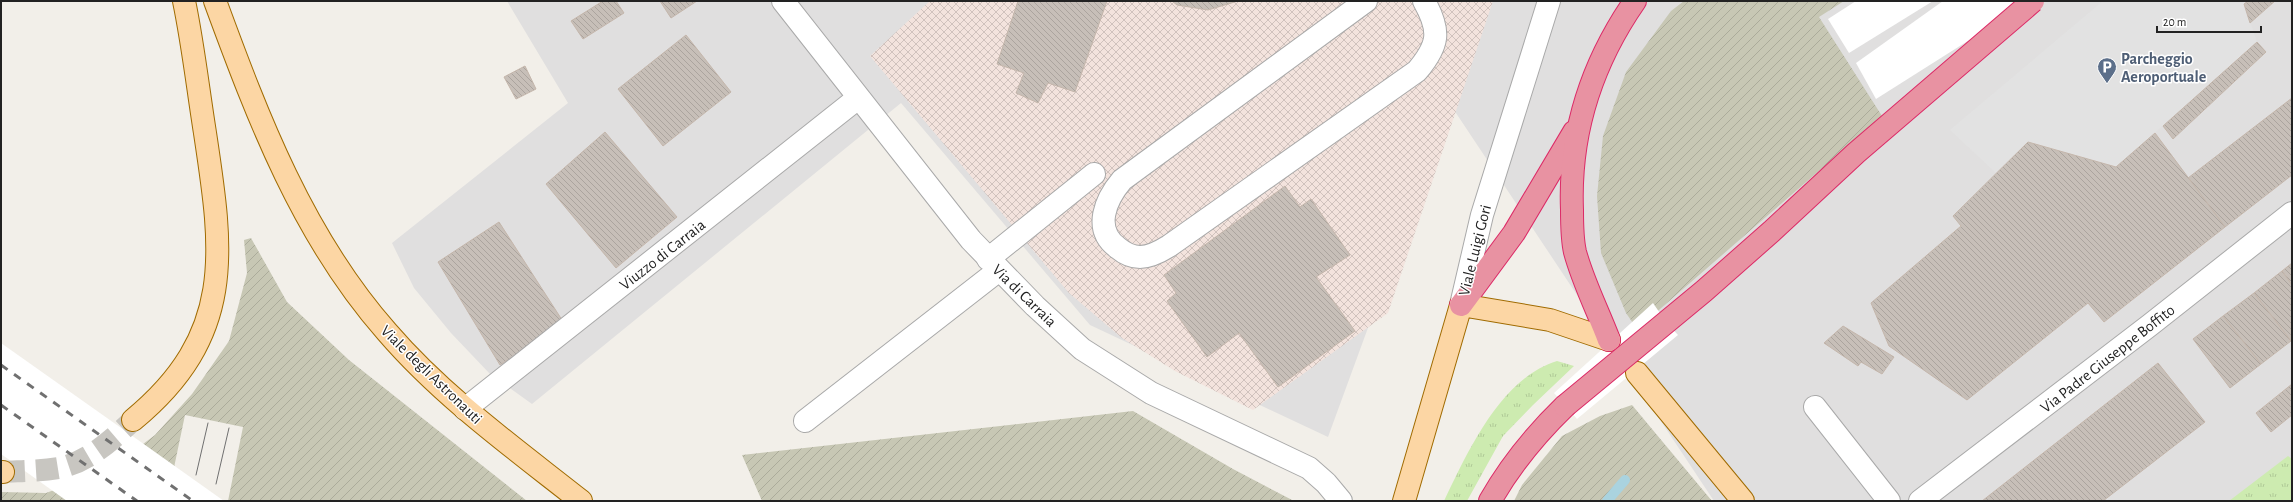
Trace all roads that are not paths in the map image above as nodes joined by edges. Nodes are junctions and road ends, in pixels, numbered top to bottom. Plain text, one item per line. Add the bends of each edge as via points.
1 (184, 1) edge
2 (215, 1) edge
3 (783, 1) edge
4 (1366, 1) edge
5 (1424, 1) edge
6 (1549, 1) edge
7 (1635, 1) edge
8 (2033, 1) edge
9 (858, 98) junction
10 (1579, 124) junction
11 (1094, 174) dead end
12 (2292, 213) edge
13 (994, 264) junction
14 (1461, 305) junction
15 (1610, 340) joint
16 (1637, 374) dead end
17 (1815, 407) dead end
18 (465, 409) junction
19 (133, 420) tunnel mouth
20 (805, 421) dead end
21 (581, 501) edge
22 (1341, 501) edge
23 (1404, 501) edge
24 (1490, 501) edge
25 (1743, 501) edge
26 (1889, 501) edge
27 (1920, 501) edge

1 - 19 main road via 214,194 218,255 216,280 213,303 205,326 183,368 164,392
2 - 18 main road, Viale degli Astronauti via 240,70 296,200 335,265 386,332
3 - 9 street, Via di Carraia
4 - 5 street via 1122,180 1111,193 1103,218 1103,226 1114,245 1127,254 1141,257 1169,246 1417,71 1434,47 1436,30 1432,14
6 - 14 street, Viale Luigi Gori via 1482,215
7 - 10 highway via 1618,25 1599,64
8 - 24 highway, bridge via 1856,153 1715,281 1565,406 1536,434 1508,470
9 - 13 street, Via di Carraia via 936,198
9 - 18 street, Viuzzo di Carraia
10 - 14 highway via 1514,233
10 - 15 highway via 1571,192 1575,250
11 - 13 street
12 - 27 street, Via Padre Giuseppe Boffito
13 - 20 street
13 - 22 street, Via di Carraia via 1082,349 1101,363 1191,414 1309,468 1326,482
14 - 15 main road via 1550,320
14 - 23 main road, Viale Luigi Gori
16 - 25 main road
17 - 26 street
18 - 21 main road, Viale degli Astronauti

